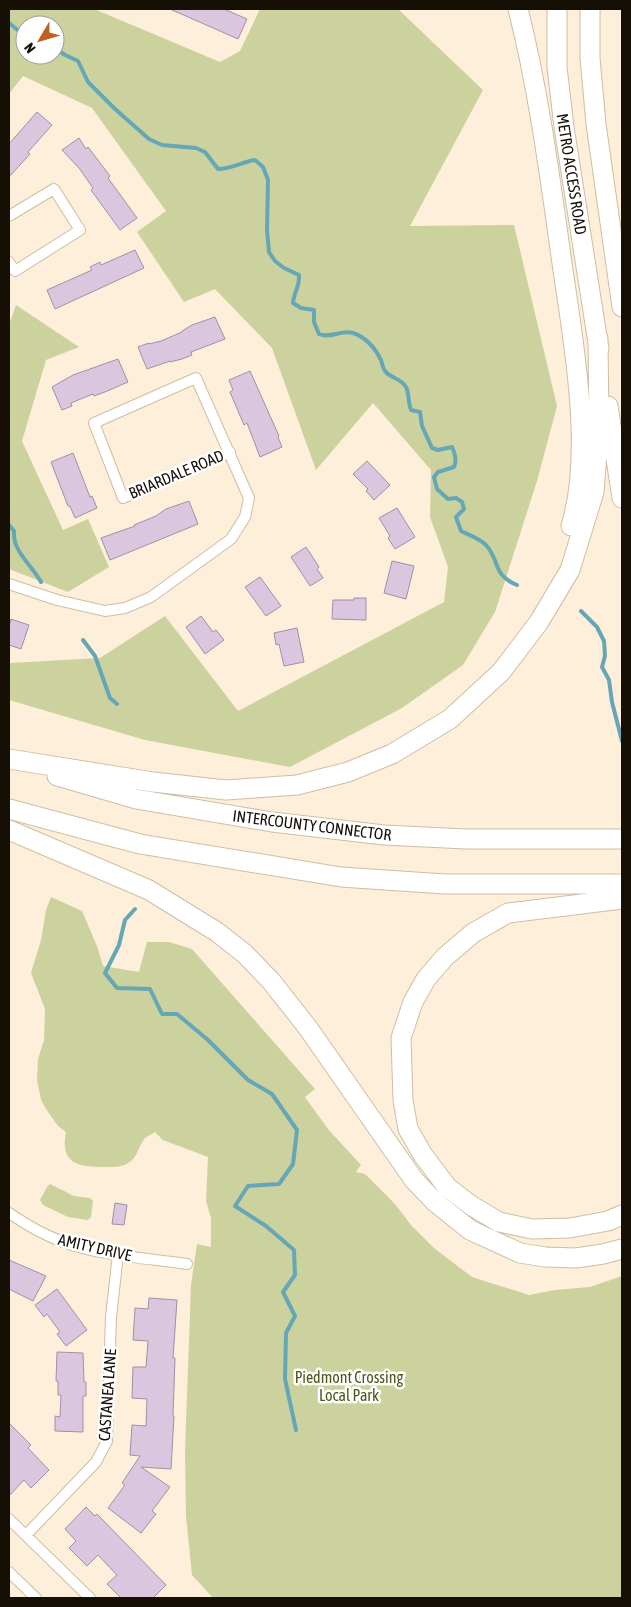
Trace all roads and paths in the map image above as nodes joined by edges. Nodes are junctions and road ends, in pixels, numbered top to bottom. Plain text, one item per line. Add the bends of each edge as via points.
1 (518, 9) edge
2 (556, 9) edge
3 (590, 9) edge
4 (9, 216) edge
5 (9, 262) edge
6 (622, 307) edge
7 (598, 338) junction
8 (230, 452) junction
9 (622, 498) edge
10 (9, 584) edge
11 (539, 622) junction
12 (9, 758) edge
13 (9, 762) edge
14 (9, 809) edge
15 (9, 830) edge
16 (622, 839) edge
17 (622, 884) edge
18 (622, 899) edge
19 (9, 1213) edge
20 (622, 1215) edge
21 (622, 1249) edge
22 (118, 1254) junction
23 (187, 1264) dead end
24 (9, 1519) edge
25 (26, 1535) junction
26 (9, 1572) edge
27 (36, 1598) edge
28 (90, 1598) edge

1 - 11 highway via 549,173 578,390 582,445 577,507
2 - 7 highway, METRO ACCESS ROAD via 557,67 564,127
3 - 6 highway, METRO ACCESS ROAD via 590,58 596,124
4 - 5 street via 54,189 80,230 15,272
7 - 9 highway
7 - 11 highway via 599,428 594,492 570,570
8 - 8 street, BRIARDALE ROAD via 123,498 94,423 196,378
8 - 10 street, BRIARDALE ROAD via 249,498 245,516 231,538 151,597 105,612
11 - 12 highway via 501,672 450,719 392,754 348,772 297,785 226,790 153,782
13 - 16 highway, INTERCOUNTY CONNECTOR via 136,799 272,822 384,835 466,839
14 - 17 highway via 140,844 341,877 445,884
15 - 21 highway via 149,890 217,932 244,954 271,981 308,1028 414,1180 470,1230 520,1253 545,1257 576,1258
18 - 20 highway via 508,913 472,933 426,979 413,1002 401,1038 401,1070 408,1128 447,1187 472,1206 499,1222 532,1229 570,1228
19 - 22 street, AMITY DRIVE via 62,1241
22 - 23 street, AMITY DRIVE
22 - 25 street, CASTANEA LANE via 111,1317 107,1441 96,1462
24 - 25 street
25 - 28 street
26 - 27 street

